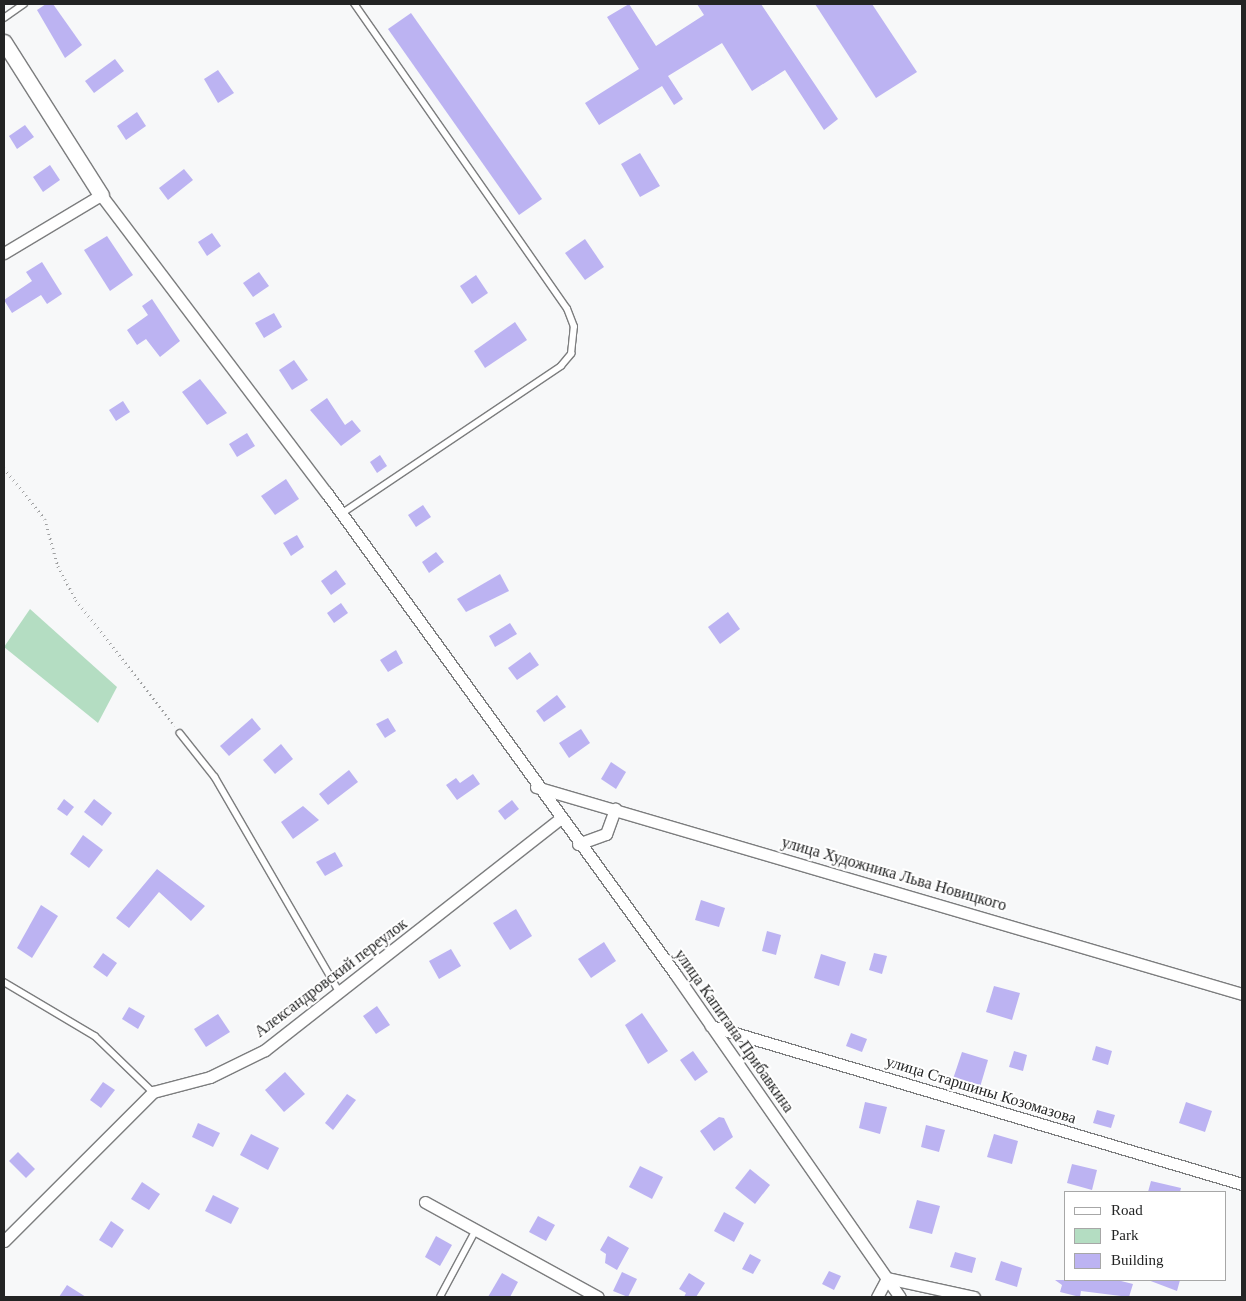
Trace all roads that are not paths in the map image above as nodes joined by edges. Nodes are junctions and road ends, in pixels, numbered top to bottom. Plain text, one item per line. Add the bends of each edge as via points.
1 (24, 4) edge
2 (354, 4) edge
3 (4, 18) edge
4 (4, 42) edge
5 (101, 195) junction
6 (4, 253) edge
7 (342, 514) junction
8 (180, 733) road end
9 (536, 787) junction
10 (615, 809) junction
11 (560, 819) junction
12 (578, 844) junction
13 (4, 982) edge
14 (340, 993) junction
15 (1242, 994) edge
16 (711, 1026) junction
17 (153, 1092) junction
18 (1242, 1184) edge
19 (425, 1202) dead end
20 (476, 1230) junction
21 (4, 1241) edge
22 (886, 1278) junction
23 (440, 1297) edge
24 (598, 1297) edge
25 (876, 1297) edge
26 (900, 1297) edge
27 (974, 1297) edge

1 - 3 lane
2 - 7 lane via 567,309 574,327 571,354 561,366
4 - 5 street
5 - 6 street
5 - 7 street, улица Капитана Прибавкина
7 - 9 street, улица Капитана Прибавкина
8 - 14 lane via 215,777
9 - 10 street, улица Художника Льва Новицкого
9 - 11 street, улица Капитана Прибавкина
10 - 12 street via 606,834
10 - 15 street, улица Художника Льва Новицкого
11 - 12 street, улица Капитана Прибавкина
11 - 14 street, Александровский переулок
12 - 16 street, улица Капитана Прибавкина
13 - 17 lane via 95,1036
14 - 17 street, Александровский переулок via 265,1050 210,1077
16 - 18 street, улица Старшины Козомазова
16 - 22 street, улица Капитана Прибавкина
17 - 21 street
19 - 20 street
20 - 23 lane
20 - 24 street
22 - 25 street
22 - 26 street, улица Капитана Прибавкина
22 - 27 street

